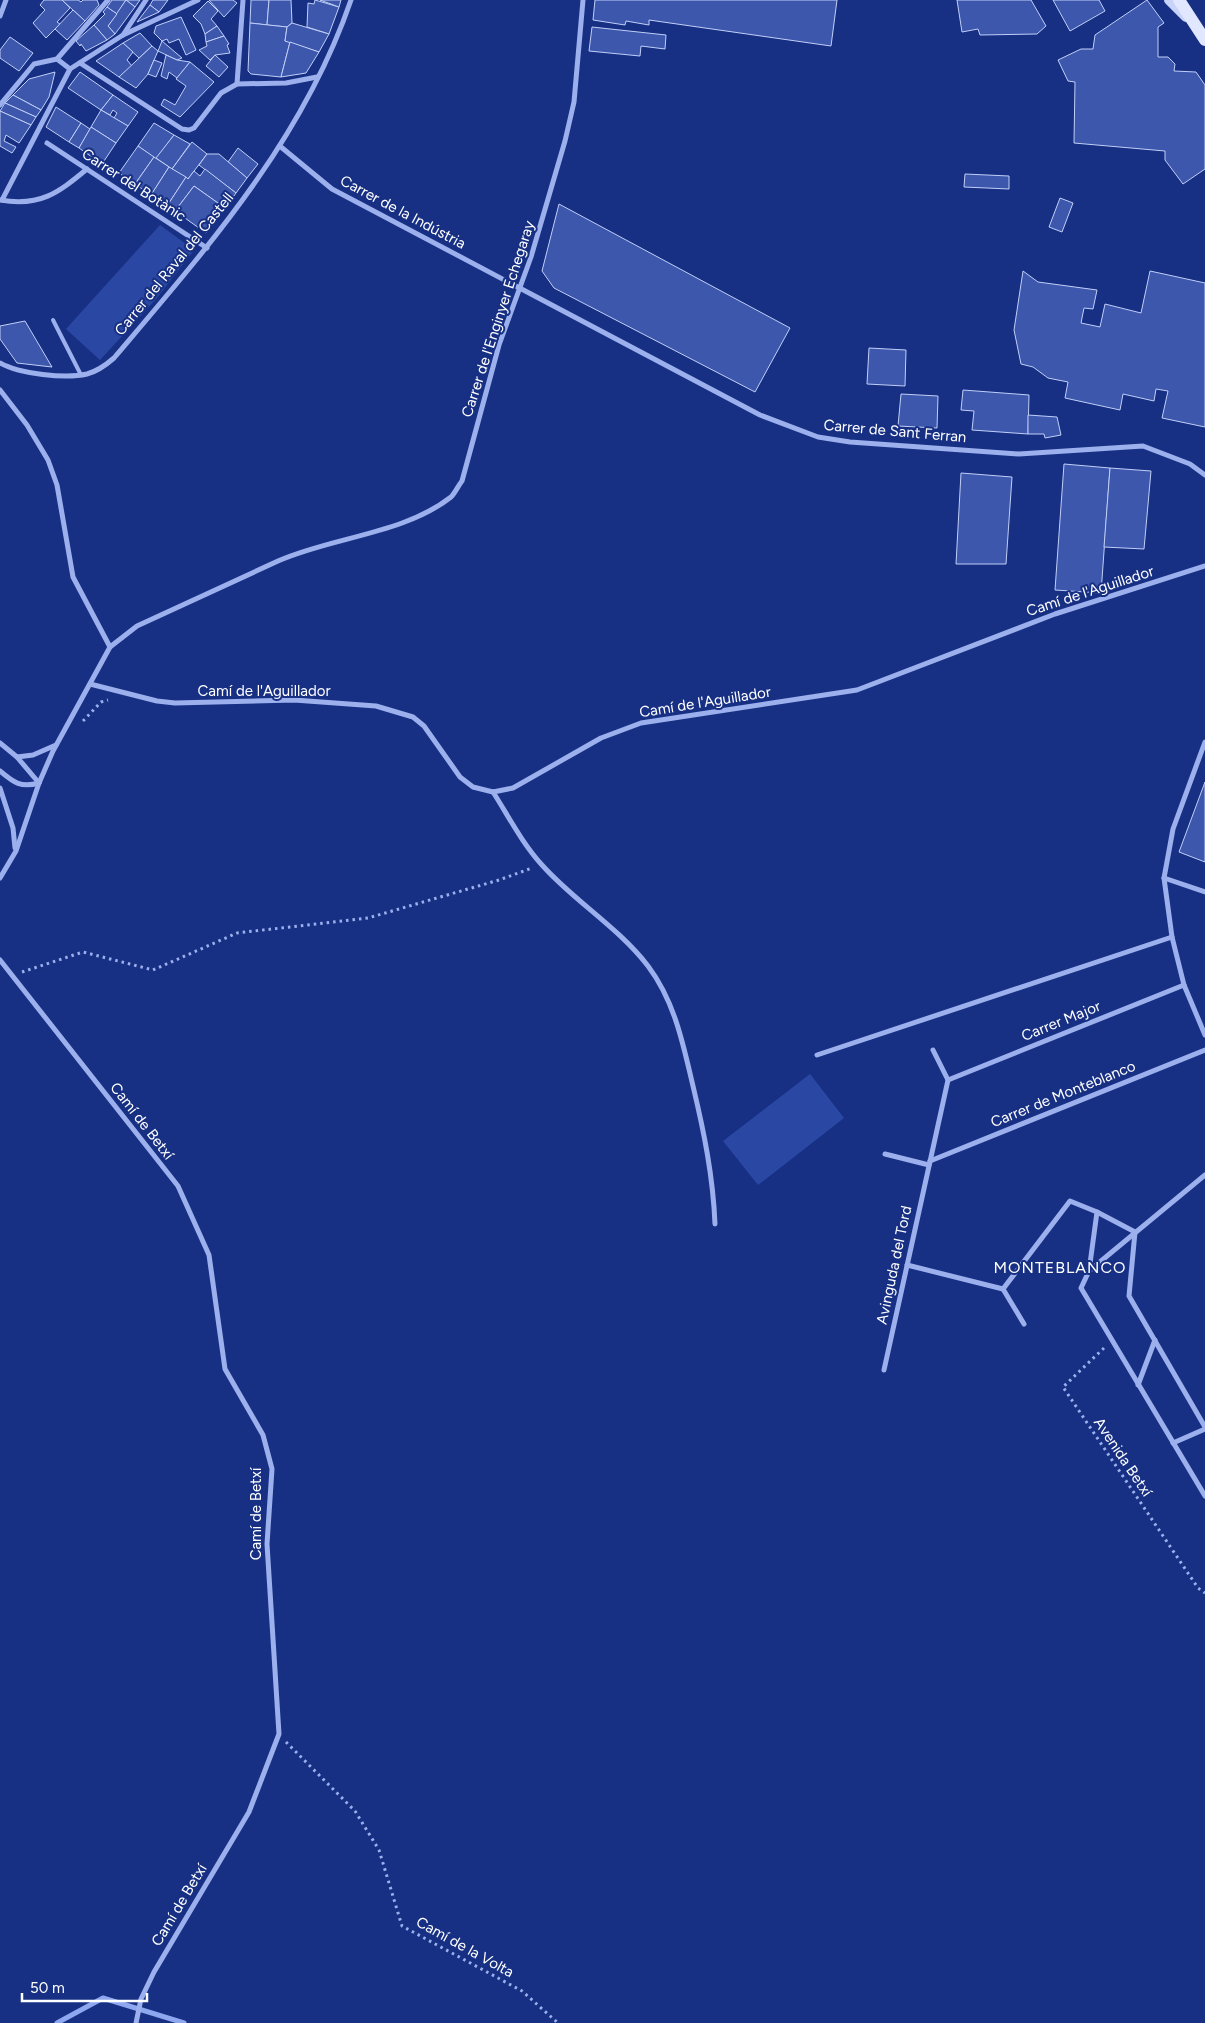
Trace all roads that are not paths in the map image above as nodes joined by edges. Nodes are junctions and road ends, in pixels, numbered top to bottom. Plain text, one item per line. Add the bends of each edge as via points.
1 (6, 0) edge
2 (108, 0) edge
3 (146, 0) edge
4 (198, 0) edge
5 (243, 0) edge
6 (351, 0) edge
7 (583, 0) edge
8 (1169, 0) edge
9 (1179, 0) edge
10 (0, 16) edge
11 (1197, 27) junction
12 (123, 35) junction
13 (1205, 40) edge
14 (57, 59) junction
15 (80, 63) junction
16 (70, 69) junction
17 (317, 77) junction
18 (237, 84) junction
19 (0, 105) edge
20 (47, 143) dead end
21 (281, 147) junction
22 (87, 169) junction
23 (1, 200) edge
24 (207, 248) junction
25 (520, 288) junction
26 (52, 320) dead end
27 (0, 364) edge
28 (81, 375) junction
29 (0, 390) edge
30 (1205, 475) edge
31 (1205, 566) edge
32 (110, 647) junction
33 (90, 684) junction
34 (1205, 742) edge
35 (0, 743) edge
36 (56, 744) junction
37 (17, 757) junction
38 (0, 771) edge
39 (39, 782) junction
40 (0, 788) edge
41 (493, 792) junction
42 (16, 850) junction
43 (0, 878) edge
44 (1164, 878) junction
45 (1205, 892) edge
46 (1172, 938) junction
47 (0, 960) edge
48 (1184, 985) junction
49 (1205, 1035) edge
50 (933, 1050) dead end
51 (1205, 1050) edge
52 (817, 1054) dead end
53 (948, 1080) junction
54 (885, 1154) dead end
55 (929, 1163) junction
56 (1205, 1175) edge
57 (1097, 1212) junction
58 (714, 1224) dead end
59 (1135, 1232) junction
60 (907, 1265) junction
61 (1089, 1271) junction
62 (1003, 1289) junction
63 (1024, 1324) dead end
64 (1155, 1340) junction
65 (884, 1370) dead end
66 (1138, 1385) junction
67 (1205, 1428) edge
68 (1173, 1444) junction
69 (1205, 1496) edge
70 (136, 2023) edge

1 - 10 street
2 - 14 street
3 - 12 street
4 - 12 street
5 - 18 street
6 - 17 street, Carrer del Raval del Castell
7 - 25 street, Carrer de l'Enginyer Echegaray via 574,102
8 - 11 street
9 - 11 main road
11 - 13 main road
12 - 15 street
14 - 16 street
14 - 19 street via 34,64
15 - 16 street
15 - 18 street via 153,112 188,130 194,128 221,93
16 - 23 street
17 - 18 street via 286,83
17 - 21 street, Carrer del Raval del Castell
20 - 22 street, Carrer del Botànic
21 - 24 street, Carrer del Raval del Castell
21 - 25 street, Carrer de la Indústria via 332,189
22 - 23 street via 65,187 41,200
22 - 24 street, Carrer del Botànic
24 - 28 street, Carrer del Raval del Castell via 114,358 97,370
25 - 30 street, Carrer de Sant Ferran via 760,415 818,437 1019,454 1143,446 1190,464
25 - 32 street, Carrer de l'Enginyer Echegaray via 499,345 462,481 452,496 409,521 300,551 137,626
26 - 28 lane
27 - 28 street, Carrer del Raval del Castell via 19,371
29 - 32 street via 48,460 57,485 73,577
31 - 41 street, Camí de l'Aguillador via 1055,614 857,690 641,723 601,738 513,788
32 - 33 street, Carrer de l'Enginyer Echegaray
33 - 36 street
33 - 41 street, Camí de l'Aguillador via 140,698 175,703 294,700 376,706 413,717 424,726 460,777 473,787
34 - 44 street via 1173,830
35 - 37 street
36 - 37 street via 33,755
36 - 39 street
37 - 39 street
38 - 39 street via 26,787
39 - 42 street
40 - 42 street
41 - 58 street via 541,864 632,948 662,987 678,1024 708,1152
42 - 43 street
44 - 45 street
44 - 46 street
46 - 48 street
46 - 52 street
47 - 70 street, Camí de Betxí via 178,1186 210,1255 226,1369 263,1435 272,1469 267,1544 279,1734 249,1812 154,1972
48 - 49 street
48 - 53 street, Carrer Major
50 - 53 street
51 - 55 street, Carrer de Monteblanco
53 - 55 street
54 - 55 street
55 - 60 street, Avinguda del Tord
56 - 59 street
57 - 59 street
57 - 61 street
57 - 62 street via 1070,1201
59 - 61 street
59 - 64 street via 1129,1296
60 - 62 street
60 - 65 street, Avinguda del Tord
61 - 66 street via 1081,1288
62 - 63 street
64 - 66 street
64 - 67 street
66 - 68 street
67 - 68 street
68 - 69 street

